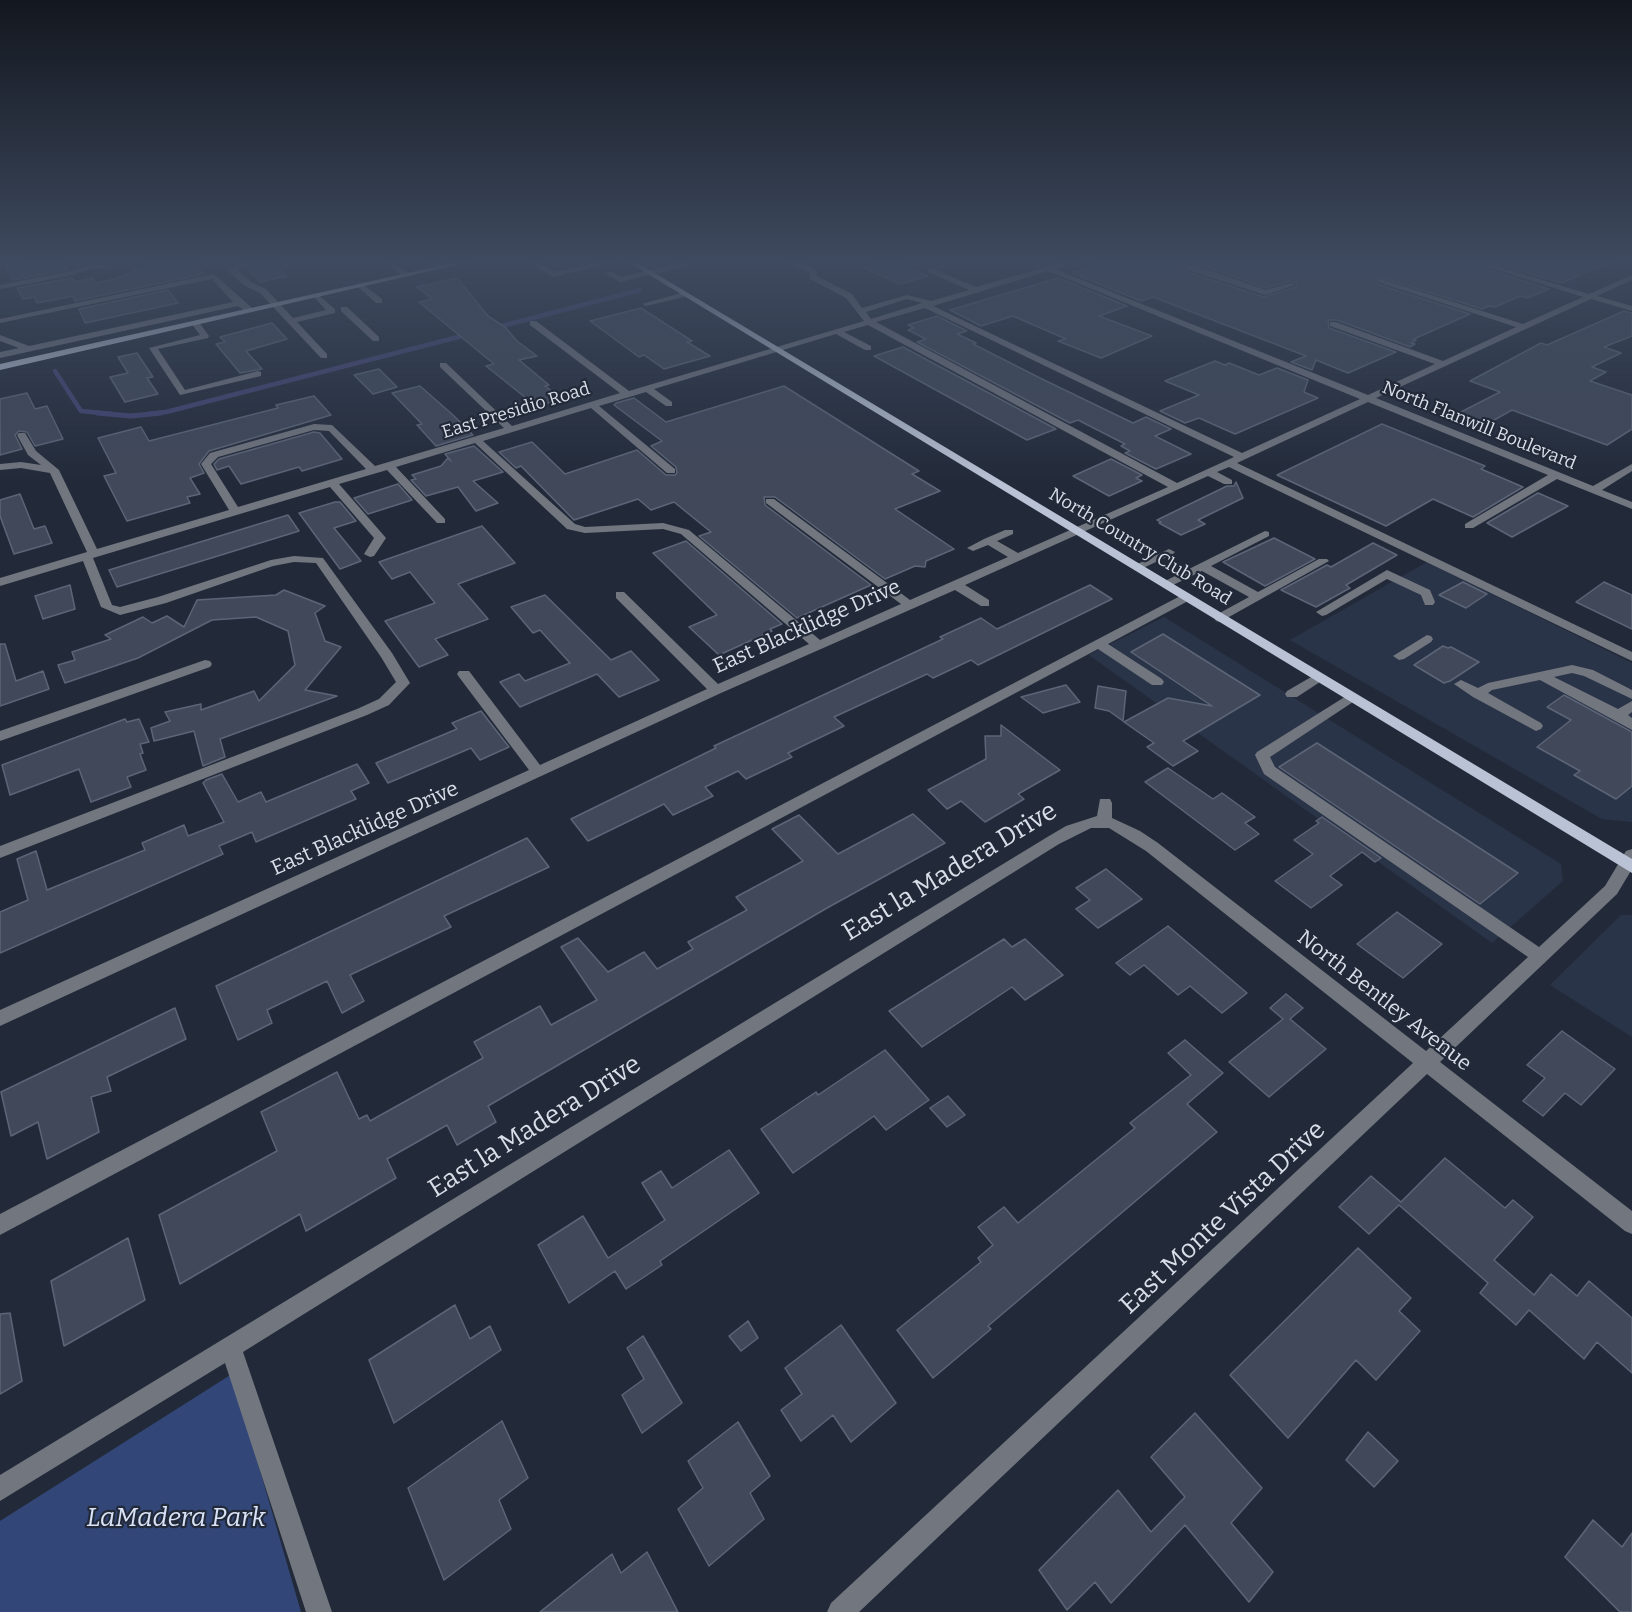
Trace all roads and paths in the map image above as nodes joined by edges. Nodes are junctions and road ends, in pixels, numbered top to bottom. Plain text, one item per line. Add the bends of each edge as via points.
1 (91, 335) edge
2 (137, 335) edge
3 (204, 335) edge
4 (305, 335) edge
5 (372, 335) edge
6 (549, 335) edge
7 (753, 335) edge
8 (827, 335) edge
9 (844, 335) edge
10 (894, 335) edge
11 (993, 335) edge
12 (1212, 335) edge
13 (1364, 335) edge
14 (1506, 335) edge
15 (0, 338) edge
16 (376, 339) dead end
17 (868, 348) dead end
18 (28, 349) junction
19 (777, 350) junction
20 (0, 355) edge
21 (324, 356) dead end
22 (34, 359) junction
23 (1443, 364) junction
24 (443, 365) dead end
25 (0, 367) edge
26 (219, 370) dead end
27 (258, 374) dead end
28 (228, 382) junction
29 (648, 389) junction
30 (628, 395) junction
31 (1368, 399) junction
32 (669, 404) dead end
33 (593, 405) junction
34 (511, 430) junction
35 (22, 435) dead end
36 (477, 440) junction
37 (1242, 457) junction
38 (1229, 463) junction
39 (389, 466) junction
40 (0, 467) edge
41 (1632, 467) edge
42 (54, 470) junction
43 (374, 471) junction
44 (672, 471) dead end
45 (1208, 472) junction
46 (1556, 475) junction
47 (1227, 482) dead end
48 (332, 483) junction
49 (1177, 487) junction
50 (1595, 490) junction
51 (770, 501) dead end
52 (1632, 506) edge
53 (236, 512) junction
54 (441, 521) dead end
55 (1469, 526) dead end
56 (1078, 531) junction
57 (1009, 532) dead end
58 (1265, 534) dead end
59 (988, 542) junction
60 (973, 548) dead end
61 (1169, 552) dead end
62 (370, 554) dead end
63 (90, 555) junction
64 (1016, 557) junction
65 (1323, 561) dead end
66 (1202, 566) junction
67 (1137, 567) junction
68 (0, 582) edge
69 (955, 584) junction
70 (1165, 584) junction
71 (620, 595) dead end
72 (1186, 597) junction
73 (1257, 597) junction
74 (1429, 602) dead end
75 (985, 603) dead end
76 (909, 605) junction
77 (1322, 612) dead end
78 (1220, 618) junction
79 (1427, 639) dead end
80 (1099, 644) junction
81 (818, 645) junction
82 (1399, 656) dead end
83 (1632, 657) edge
84 (206, 664) dead end
85 (464, 674) dead end
86 (1540, 675) junction
87 (1318, 677) junction
88 (1157, 682) dead end
89 (1461, 684) dead end
90 (716, 690) junction
91 (1292, 694) dead end
92 (1478, 694) junction
93 (1632, 695) edge
94 (1351, 697) junction
95 (1632, 705) edge
96 (1618, 715) junction
97 (1632, 725) edge
98 (1536, 726) dead end
99 (0, 736) edge
100 (538, 772) junction
101 (1104, 812) joint
102 (0, 852) edge
103 (1630, 862) edge
104 (1540, 956) junction
105 (0, 1018) edge
106 (1427, 1064) junction
107 (1632, 1224) edge
108 (0, 1225) edge
109 (231, 1348) junction
110 (0, 1489) edge
111 (320, 1612) edge
112 (840, 1612) edge

1 - 18 street
2 - 22 main road
3 - 28 street via 153,348 183,393
4 - 21 street
5 - 16 street
6 - 30 street
7 - 19 main road, North Country Club Road
8 - 19 street, East Presidio Road
9 - 17 street
10 - 49 street
11 - 37 street
12 - 31 street, North Flanwill Boulevard
13 - 23 street
14 - 23 street, East Blacklidge Drive
15 - 18 street
18 - 20 street
18 - 22 street
19 - 29 street, East Presidio Road
19 - 56 main road, North Country Club Road
22 - 25 main road
23 - 31 street, East Blacklidge Drive
24 - 34 street
26 - 28 street
27 - 28 street
29 - 30 street, East Presidio Road
29 - 32 street
30 - 33 street, East Presidio Road
31 - 37 street, East Blacklidge Drive
31 - 46 street, North Flanwill Boulevard
33 - 34 street, East Presidio Road
33 - 44 street
34 - 36 street, East Presidio Road
35 - 42 street via 32,453
36 - 39 street, East Presidio Road
36 - 81 street via 571,527 585,530 663,526 685,532
37 - 38 street, East Blacklidge Drive
38 - 45 street, East Blacklidge Drive
38 - 83 street
39 - 43 street, East Presidio Road
39 - 54 street
40 - 42 street via 21,465
41 - 50 street
42 - 63 street
43 - 48 street, East Presidio Road
43 - 53 street via 333,428 314,427 214,455 206,464
45 - 47 street
45 - 49 street, East Blacklidge Drive
46 - 50 street, North Flanwill Boulevard
46 - 55 street
48 - 53 street, East Presidio Road
48 - 62 street via 380,538
49 - 56 street, East Blacklidge Drive
50 - 52 street, North Flanwill Boulevard
51 - 76 street
53 - 63 street, East Presidio Road
56 - 64 street, East Blacklidge Drive
56 - 67 main road, North Country Club Road
57 - 59 street
58 - 66 street
59 - 60 street
59 - 64 street
61 - 67 street
63 - 68 street, East Presidio Road
63 - 102 street via 107,607 120,611 271,563 319,560 403,683 384,702 362,712
64 - 69 street, East Blacklidge Drive
65 - 73 street
66 - 70 street
66 - 73 street
67 - 70 main road, North Country Club Road
69 - 75 street
69 - 76 street, East Blacklidge Drive
70 - 72 main road, North Country Club Road
71 - 90 street
72 - 78 main road, North Country Club Road
72 - 80 street
73 - 78 street
74 - 77 street via 1426,593 1387,574
76 - 81 street, East Blacklidge Drive
78 - 87 main road, North Country Club Road
79 - 82 street
80 - 88 street
80 - 108 street
81 - 90 street, East Blacklidge Drive
84 - 99 street
85 - 100 street
86 - 92 street via 1488,687
86 - 93 street via 1579,670
86 - 96 street
87 - 91 street
87 - 94 main road, North Country Club Road
89 - 92 street
90 - 100 street, East Blacklidge Drive
92 - 98 street
94 - 103 main road, North Country Club Road
94 - 104 street via 1262,755 1269,770
95 - 96 street
96 - 97 street
100 - 105 street, East Blacklidge Drive
101 - 106 street, North Bentley Avenue
101 - 109 street, East la Madera Drive
103 - 104 street, East Monte Vista Drive via 1611,890
104 - 106 street, East Monte Vista Drive
106 - 107 street, North Bentley Avenue
106 - 112 street, East Monte Vista Drive
109 - 110 street, East la Madera Drive
109 - 111 street

